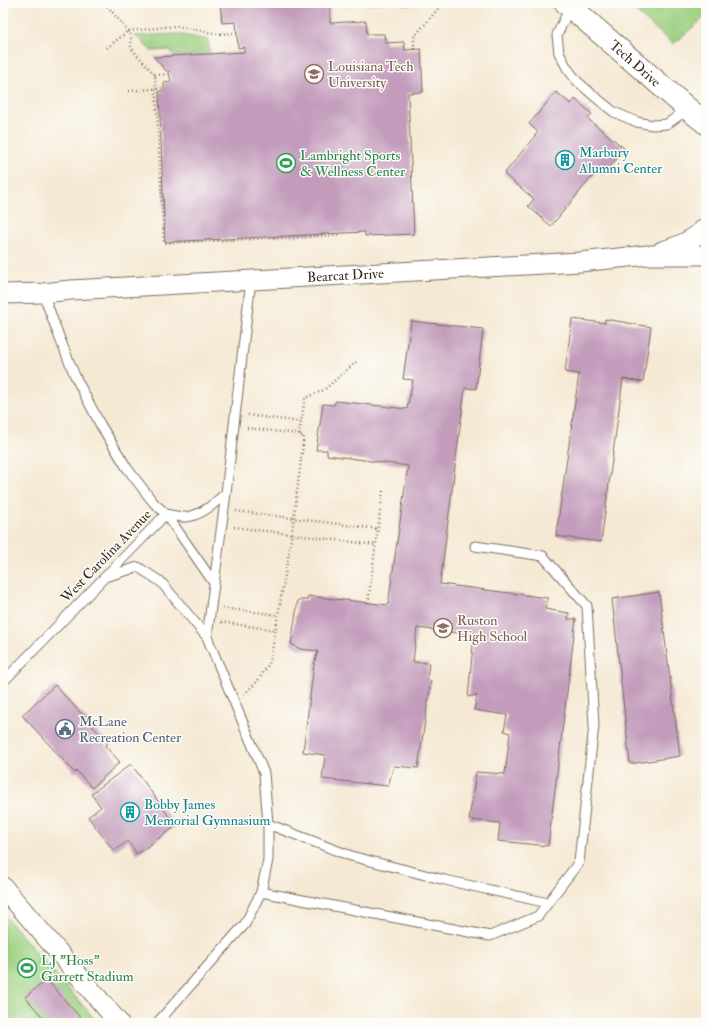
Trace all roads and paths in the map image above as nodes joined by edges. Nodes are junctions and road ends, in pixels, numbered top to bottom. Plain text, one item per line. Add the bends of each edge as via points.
1 (105, 3) edge
2 (442, 3) edge
3 (568, 5) edge
4 (330, 7) dead end
5 (128, 31) junction
6 (237, 33) dead end
7 (107, 48) dead end
8 (414, 49) dead end
9 (170, 74) dead end
10 (155, 75) junction
11 (156, 88) junction
12 (164, 88) dead end
13 (129, 91) dead end
14 (688, 109) junction
15 (706, 123) edge
16 (706, 227) edge
17 (341, 235) dead end
18 (648, 255) junction
19 (706, 255) edge
20 (251, 280) junction
21 (4, 289) edge
22 (43, 293) junction
23 (356, 362) dead end
24 (246, 415) dead end
25 (301, 422) junction
26 (244, 428) dead end
27 (299, 434) junction
28 (383, 490) dead end
29 (226, 493) junction
30 (233, 510) dead end
31 (166, 514) junction
32 (294, 518) junction
33 (231, 526) dead end
34 (378, 529) junction
35 (292, 534) junction
36 (376, 545) junction
37 (475, 546) dead end
38 (105, 577) junction
39 (214, 583) junction
40 (368, 603) dead end
41 (220, 608) dead end
42 (278, 615) junction
43 (219, 622) dead end
44 (276, 630) junction
45 (207, 637) junction
46 (3, 682) edge
47 (234, 702) junction
48 (268, 824) junction
49 (3, 887) edge
50 (261, 892) junction
51 (548, 903) junction
52 (119, 1023) edge
53 (157, 1023) edge

1 - 5 path
2 - 4 path
2 - 8 path via 414,37
3 - 14 main road, Tech Drive
3 - 14 lane via 557,35 559,54 577,81 594,96 614,112 637,122 653,125 667,124
5 - 6 path via 176,26 218,34
5 - 7 path
5 - 10 path via 131,35 131,48
9 - 10 path
10 - 11 path
11 - 12 path
11 - 13 path
11 - 17 path via 164,243
14 - 15 main road, Tech Drive
16 - 18 street, Bearcat Drive via 700,234 679,246
18 - 19 street, Bearcat Drive
18 - 20 street, Bearcat Drive via 572,263
20 - 22 street, Bearcat Drive
20 - 29 lane
21 - 22 street, Bearcat Drive
22 - 31 lane via 60,340 91,407 127,468 153,502
23 - 25 path via 324,390 305,398
24 - 25 path
25 - 27 path
26 - 27 path
27 - 32 path via 304,436
28 - 34 path
29 - 31 lane, West Carolina Avenue via 215,504 186,517
29 - 39 lane
30 - 32 path
31 - 38 lane, West Carolina Avenue
31 - 39 lane
32 - 34 path
32 - 35 path
33 - 35 path
34 - 36 path
35 - 36 path
35 - 42 path
36 - 40 path
37 - 51 lane via 543,556 587,606 594,725 579,862
38 - 45 lane via 138,567 161,582
38 - 46 lane, West Carolina Avenue
39 - 45 lane
41 - 42 path
42 - 44 path
43 - 44 path
44 - 47 path via 270,662 257,682
45 - 47 lane
47 - 48 lane via 264,773
48 - 50 lane via 268,860
48 - 51 lane via 351,856
49 - 52 street
50 - 51 lane via 490,936 538,916
50 - 53 lane via 245,924

